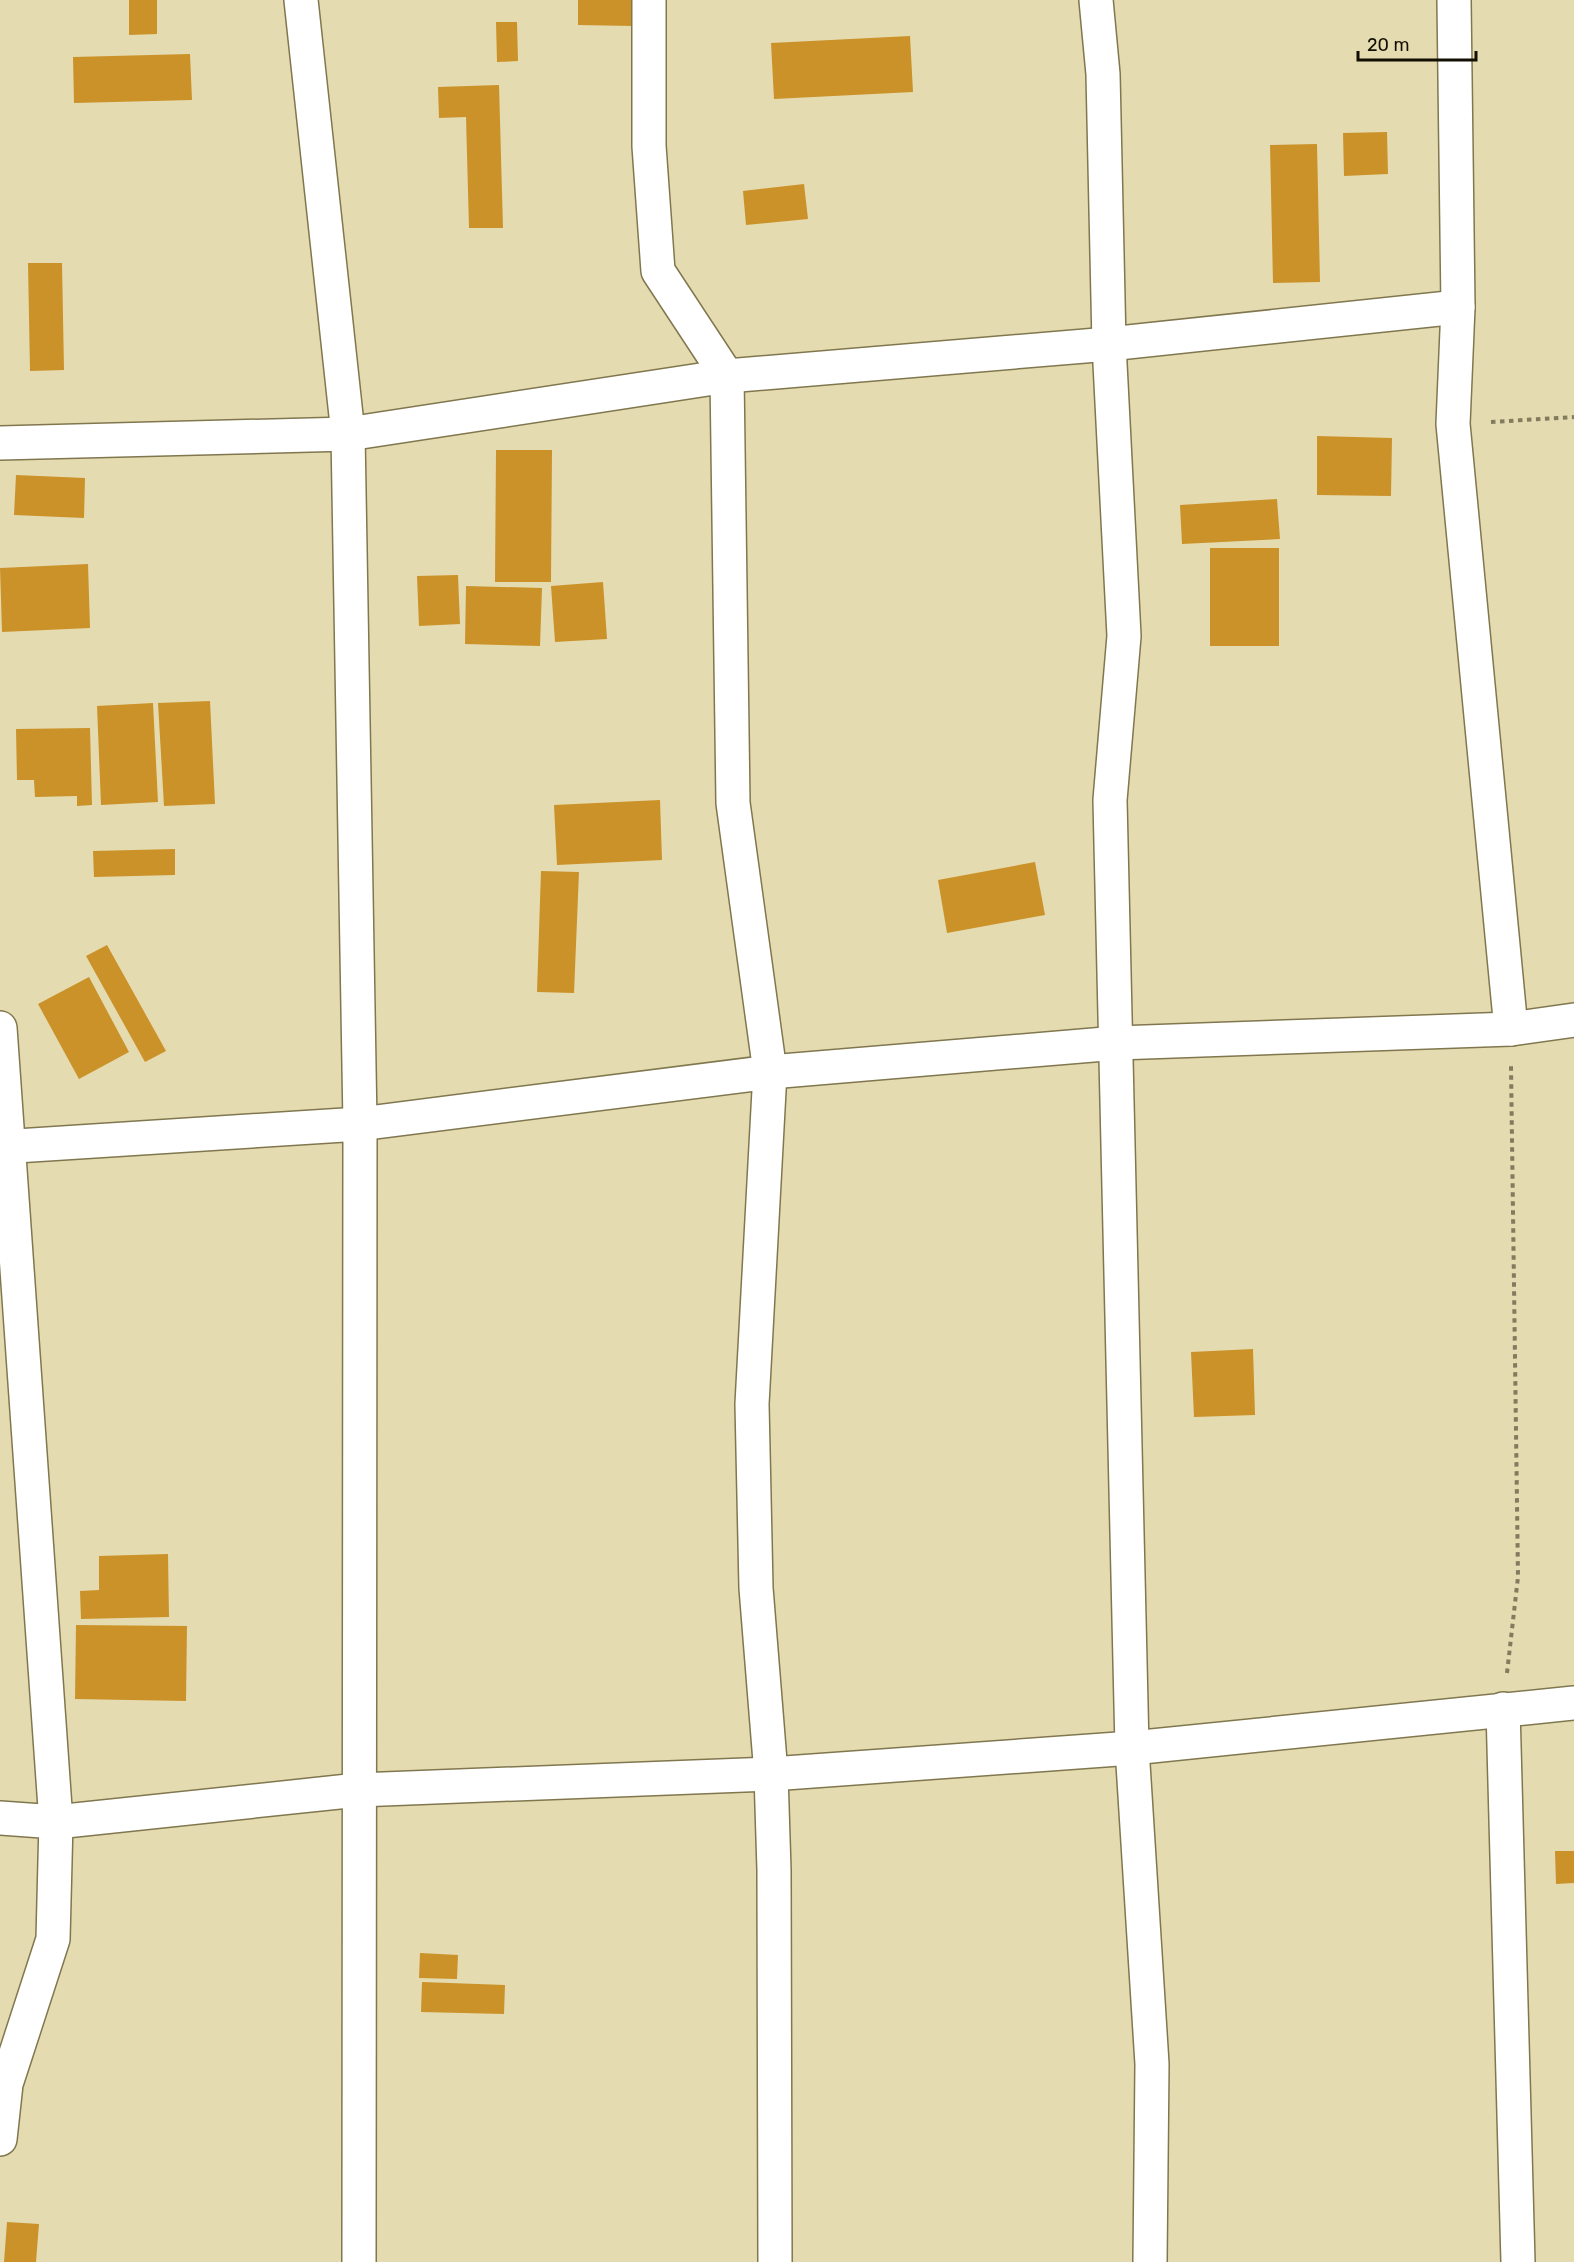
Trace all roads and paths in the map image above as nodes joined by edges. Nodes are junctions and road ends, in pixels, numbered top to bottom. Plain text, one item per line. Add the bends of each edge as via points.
1 (301, 0) edge
2 (649, 0) edge
3 (1096, 0) edge
4 (1454, 0) edge
5 (1458, 307) junction
6 (1109, 344) junction
7 (727, 376) junction
8 (1574, 417) edge
9 (1453, 424) junction
10 (348, 434) junction
11 (0, 443) edge
12 (1574, 1020) edge
13 (0, 1028) edge
14 (1511, 1029) junction
15 (1117, 1043) junction
16 (770, 1072) junction
17 (360, 1124) junction
18 (5, 1147) edge
19 (1574, 1703) edge
20 (1503, 1709) junction
21 (1132, 1748) junction
22 (771, 1774) junction
23 (358, 1790) junction
24 (0, 1818) edge
25 (56, 1822) junction
26 (0, 2139) edge
27 (359, 2262) edge
28 (775, 2262) edge
29 (1150, 2262) edge
30 (1518, 2262) edge

1 - 10 street
2 - 7 street via 649,146 658,271
3 - 6 street via 1103,74
4 - 5 street
5 - 6 street
5 - 9 street
6 - 7 street
6 - 15 street via 1124,636 1110,800
7 - 10 street
7 - 16 street via 733,803
8 - 9 path
9 - 14 street
10 - 11 street
10 - 17 street
12 - 14 street
13 - 18 street
14 - 15 street
14 - 20 path via 1518,1577
15 - 16 street
15 - 21 street
16 - 17 street
16 - 22 street via 752,1404 756,1588
17 - 18 street
17 - 23 street
18 - 25 street
19 - 20 street
20 - 21 street
20 - 30 street
21 - 22 street
21 - 29 street via 1152,2064
22 - 23 street
22 - 28 street
23 - 25 street
23 - 27 street
24 - 25 street
25 - 26 street via 54,1939 6,2084

